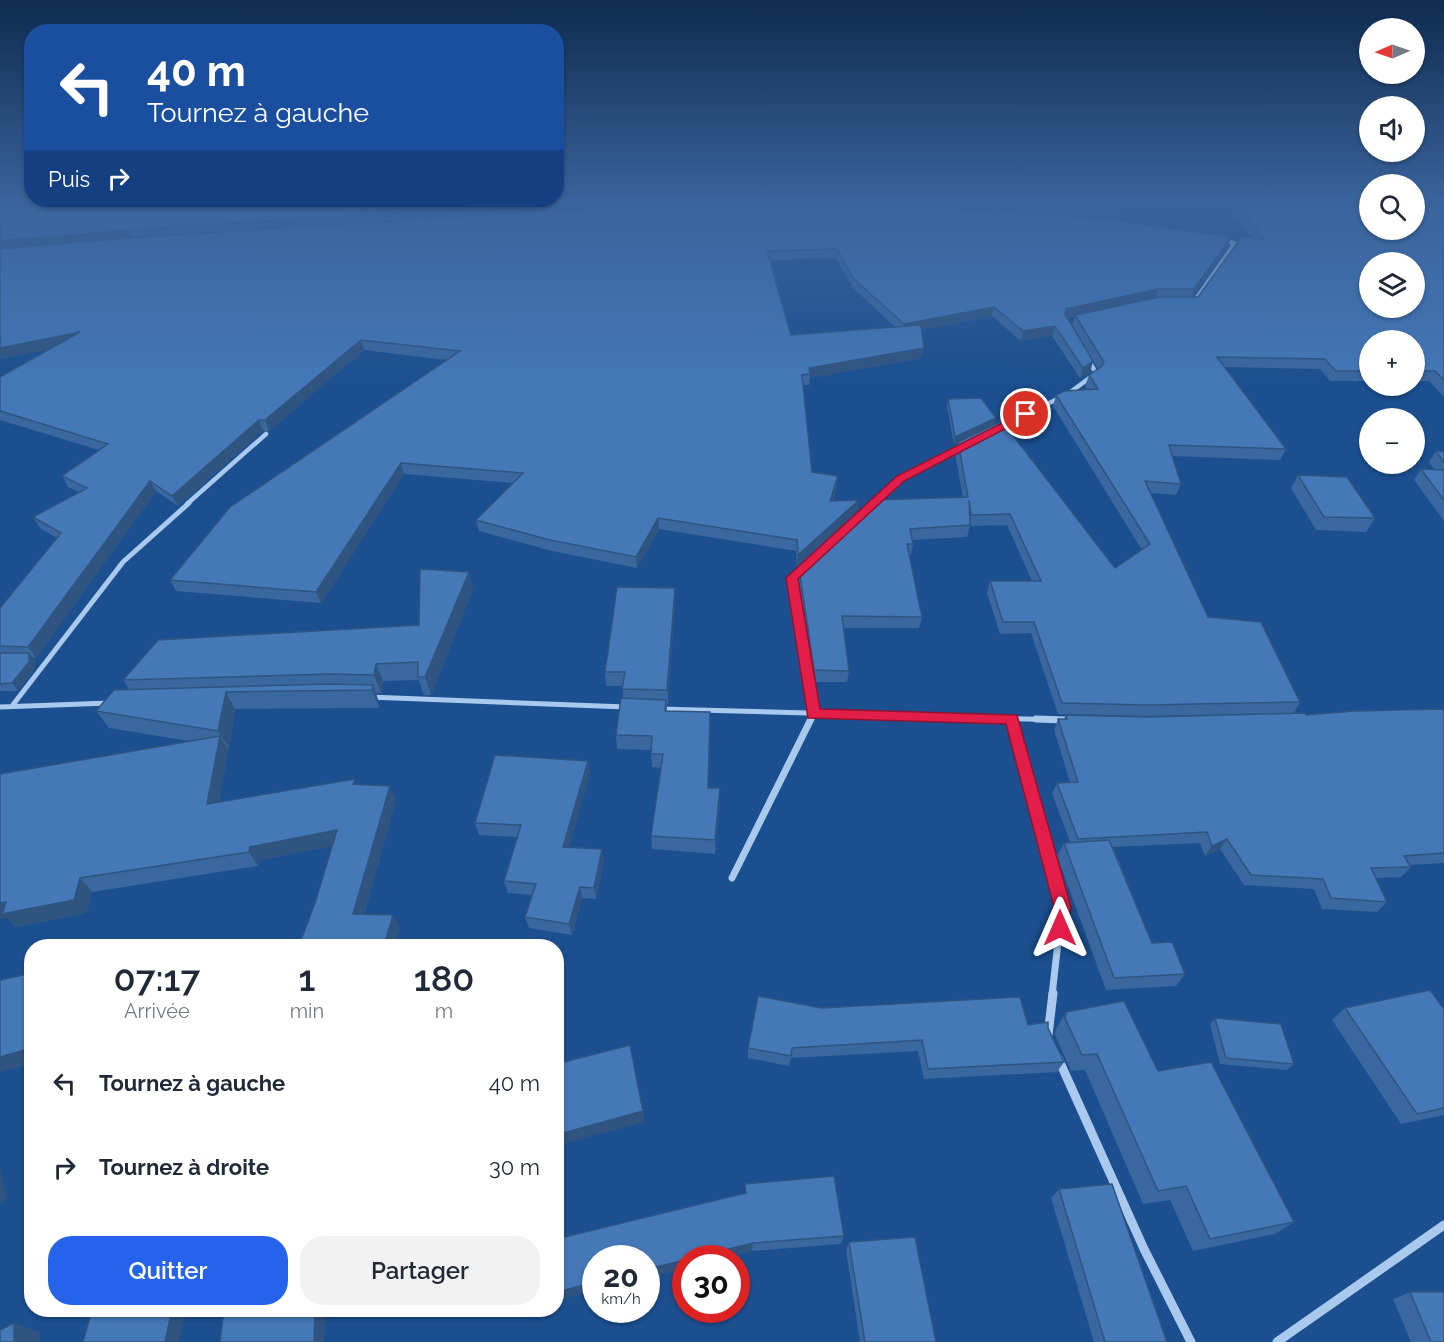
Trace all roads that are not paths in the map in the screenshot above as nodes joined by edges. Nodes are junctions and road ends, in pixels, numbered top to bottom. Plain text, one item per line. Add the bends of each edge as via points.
1 (1222, 262) edge
2 (1184, 303) edge
3 (1084, 352) edge
4 (995, 430) edge
5 (266, 434) edge
6 (974, 440) edge
7 (868, 508) edge
8 (808, 563) edge
9 (362, 697) edge
10 (115, 703) edge
11 (12, 706) junction
12 (0, 707) edge
13 (635, 708) edge
14 (647, 708) edge
15 (813, 715) junction
16 (1012, 719) junction
17 (1071, 720) edge
18 (732, 878) dead end
19 (1444, 1225) edge
20 (1191, 1342) edge
21 (1276, 1342) edge

1 - 2 street via 1193,303
3 - 4 street via 1096,373 1068,394
5 - 11 street via 123,562
6 - 7 street via 901,478
8 - 15 street via 792,578
9 - 13 street
10 - 11 street
11 - 12 street
14 - 15 street
15 - 16 street
15 - 18 street
16 - 17 street
16 - 20 street via 1062,907 1048,1036 1144,1249
19 - 21 street

